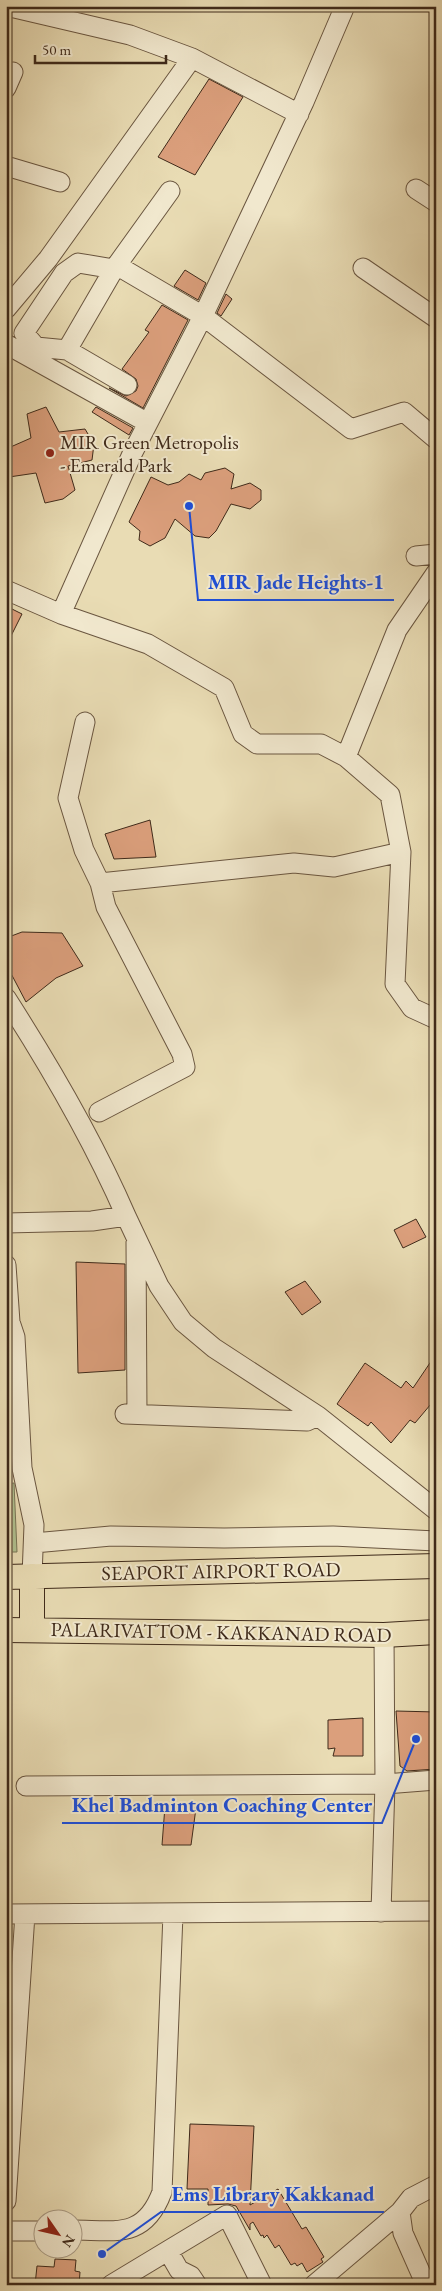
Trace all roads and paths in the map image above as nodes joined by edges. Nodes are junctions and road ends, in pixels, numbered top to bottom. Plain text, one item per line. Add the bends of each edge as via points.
1 (6, 6) edge
2 (345, 6) edge
3 (192, 58) junction
4 (298, 114) junction
5 (6, 166) edge
6 (60, 182) dead end
7 (416, 189) dead end
8 (170, 191) dead end
9 (436, 202) edge
10 (363, 268) dead end
11 (114, 269) junction
12 (6, 309) edge
13 (203, 316) junction
14 (436, 318) edge
15 (6, 344) edge
16 (67, 350) junction
17 (128, 385) dead end
18 (148, 423) junction
19 (436, 439) edge
20 (436, 554) edge
21 (416, 556) dead end
22 (436, 573) edge
23 (6, 590) edge
24 (61, 614) junction
25 (85, 722) dead end
26 (346, 757) junction
27 (401, 852) junction
28 (100, 883) junction
29 (6, 998) edge
30 (436, 1019) edge
31 (100, 1112) dead end
32 (126, 1216) junction
33 (6, 1223) edge
34 (136, 1236) junction
35 (6, 1265) edge
36 (8, 1322) edge
37 (318, 1416) junction
38 (14, 1469) edge
39 (436, 1510) edge
40 (436, 1541) edge
41 (34, 1543) junction
42 (436, 1566) edge
43 (32, 1576) junction
44 (6, 1577) edge
45 (6, 1630) edge
46 (32, 1630) junction
47 (436, 1632) edge
48 (384, 1635) junction
49 (436, 1780) edge
50 (385, 1784) junction
51 (26, 1786) dead end
52 (436, 1911) edge
53 (381, 1912) junction
54 (6, 1914) edge
55 (26, 1914) junction
56 (173, 1914) junction
57 (11, 2043) edge
58 (436, 2185) edge
59 (6, 2201) edge
60 (400, 2212) junction
61 (82, 2230) edge
62 (6, 2231) edge
63 (32, 2231) edge
64 (168, 2251) junction
65 (111, 2285) edge
66 (198, 2285) edge
67 (262, 2285) edge
68 (314, 2285) edge
69 (426, 2285) edge

1 - 3 street via 130,34
2 - 4 street
3 - 4 street
3 - 12 street via 48,259
4 - 13 street
5 - 6 street
7 - 9 street
8 - 11 street
10 - 14 street
11 - 13 street via 123,269
11 - 16 street
11 - 16 street via 78,263 64,273 24,333 36,347
13 - 18 street
13 - 19 street via 351,430 404,412
15 - 18 street
16 - 17 street
18 - 24 street
20 - 21 street
22 - 26 street via 397,630
23 - 24 street
24 - 26 street via 148,644 224,688 243,734 257,744 321,744
25 - 28 street via 68,798 84,850
26 - 27 street via 390,795
27 - 28 street via 334,866 294,863
27 - 30 street via 395,984 412,1008
28 - 31 street via 106,907 182,1054 185,1067
29 - 32 street via 39,1048 105,1168
32 - 33 street via 92,1221
32 - 34 street
34 - 37 street via 159,1286 183,1322 214,1348
34 - 37 street via 131,1414 307,1421
35 - 36 street
36 - 38 street via 15,1337
37 - 39 street
38 - 41 street via 34,1525
40 - 41 street via 333,1536 111,1536
41 - 43 street
42 - 43 main road, SEAPORT AIRPORT ROAD
43 - 44 main road, SEAPORT AIRPORT ROAD
43 - 46 main road
45 - 46 main road, PALARIVATTOM - KAKKANAD ROAD
46 - 48 main road, PALARIVATTOM - KAKKANAD ROAD
47 - 48 main road, PALARIVATTOM - KAKKANAD ROAD
48 - 50 street
49 - 50 street
50 - 51 street
50 - 53 street
52 - 53 street
53 - 56 street
54 - 55 street
55 - 56 street
55 - 57 street
56 - 61 street via 162,2192 150,2215 140,2225 129,2230
57 - 59 street
58 - 60 street via 411,2198
60 - 68 street
60 - 69 street via 403,2233
62 - 63 street
64 - 65 street
64 - 66 street via 179,2270 191,2276
64 - 67 street via 227,2215

